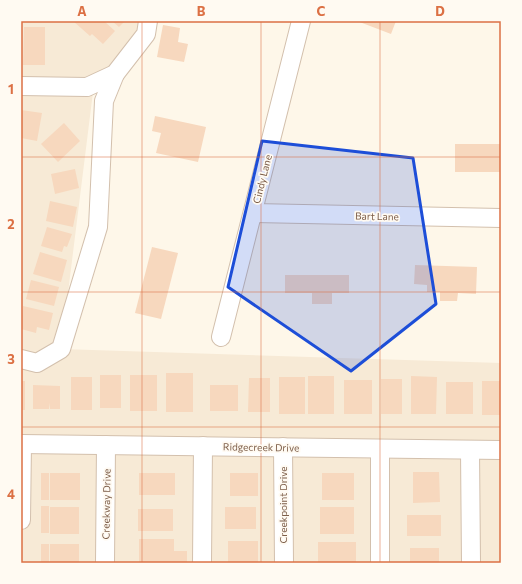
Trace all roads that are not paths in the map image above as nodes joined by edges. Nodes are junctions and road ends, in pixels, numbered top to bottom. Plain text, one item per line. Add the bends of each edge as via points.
1 (148, 21) edge
2 (301, 21) edge
3 (115, 74) junction
4 (21, 86) edge
5 (253, 213) junction
6 (501, 218) edge
7 (221, 337) dead end
8 (21, 359) edge
9 (21, 444) edge
10 (106, 445) junction
11 (203, 446) junction
12 (283, 447) junction
13 (380, 449) junction
14 (470, 450) junction
15 (501, 450) edge
16 (21, 520) edge
17 (105, 563) edge
18 (202, 563) edge
19 (284, 563) edge
20 (380, 563) edge
21 (470, 563) edge

1 - 3 street via 146,34
2 - 5 street, Cindy Lane
3 - 4 street via 87,87
3 - 8 street via 104,101 98,227 61,349 37,363
5 - 6 street, Bart Lane
5 - 7 street, Cindy Lane
9 - 10 street, Ridgecreek Drive
9 - 16 street
10 - 11 street, Ridgecreek Drive
10 - 17 street, Creekway Drive
11 - 12 street, Ridgecreek Drive
11 - 18 street
12 - 13 street, Ridgecreek Drive
12 - 19 street, Creekpoint Drive
13 - 14 street, Ridgecreek Drive
13 - 20 street
14 - 15 street, Ridgecreek Drive
14 - 21 street

